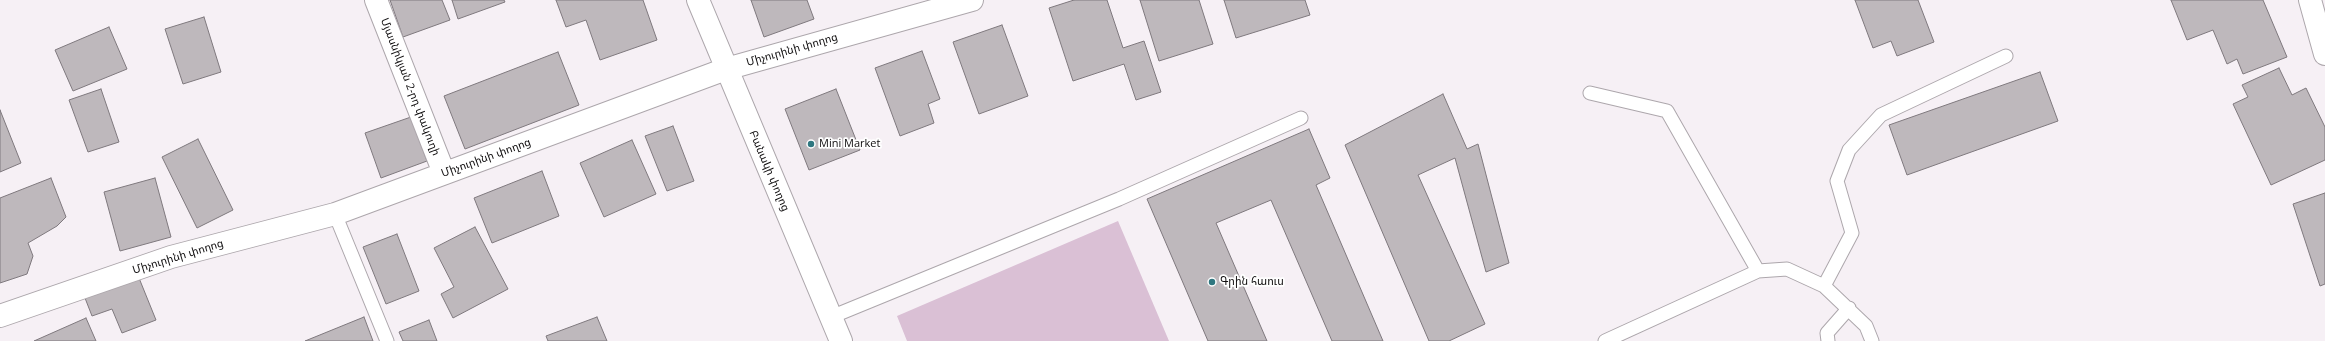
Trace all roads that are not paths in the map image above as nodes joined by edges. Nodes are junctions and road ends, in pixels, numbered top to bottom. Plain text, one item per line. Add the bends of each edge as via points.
1 (376, 0) edge
2 (698, 0) edge
3 (972, 0) edge
4 (2310, 0) edge
5 (2325, 54) edge
6 (2006, 56) dead end
7 (726, 69) junction
8 (1590, 93) dead end
9 (1301, 118) dead end
10 (444, 173) junction
11 (335, 214) junction
12 (1758, 271) junction
13 (1824, 286) junction
14 (1848, 308) junction
15 (0, 316) edge
16 (831, 317) junction
17 (386, 341) edge
18 (841, 341) edge
19 (1605, 341) edge
20 (1828, 341) edge
21 (1872, 341) edge

1 - 10 street, Մյասնիկյան 2-րդ փակուղի
2 - 7 street, Բանակի փողոց
3 - 7 street, Միչուրինի փողոց
4 - 5 street
6 - 13 lane via 1881,115 1850,150 1837,181 1852,233
7 - 10 street, Միչուրինի փողոց
7 - 16 street, Բանակի փողոց
8 - 12 lane via 1667,111
9 - 16 lane via 1119,199
10 - 11 street, Միչուրինի փողոց
11 - 15 street, Միչուրինի փողոց via 171,257
11 - 17 lane
12 - 13 lane via 1787,269
12 - 19 lane
13 - 14 lane
14 - 20 lane via 1827,333
14 - 21 lane via 1866,326
16 - 18 street, Բանակի փողոց

